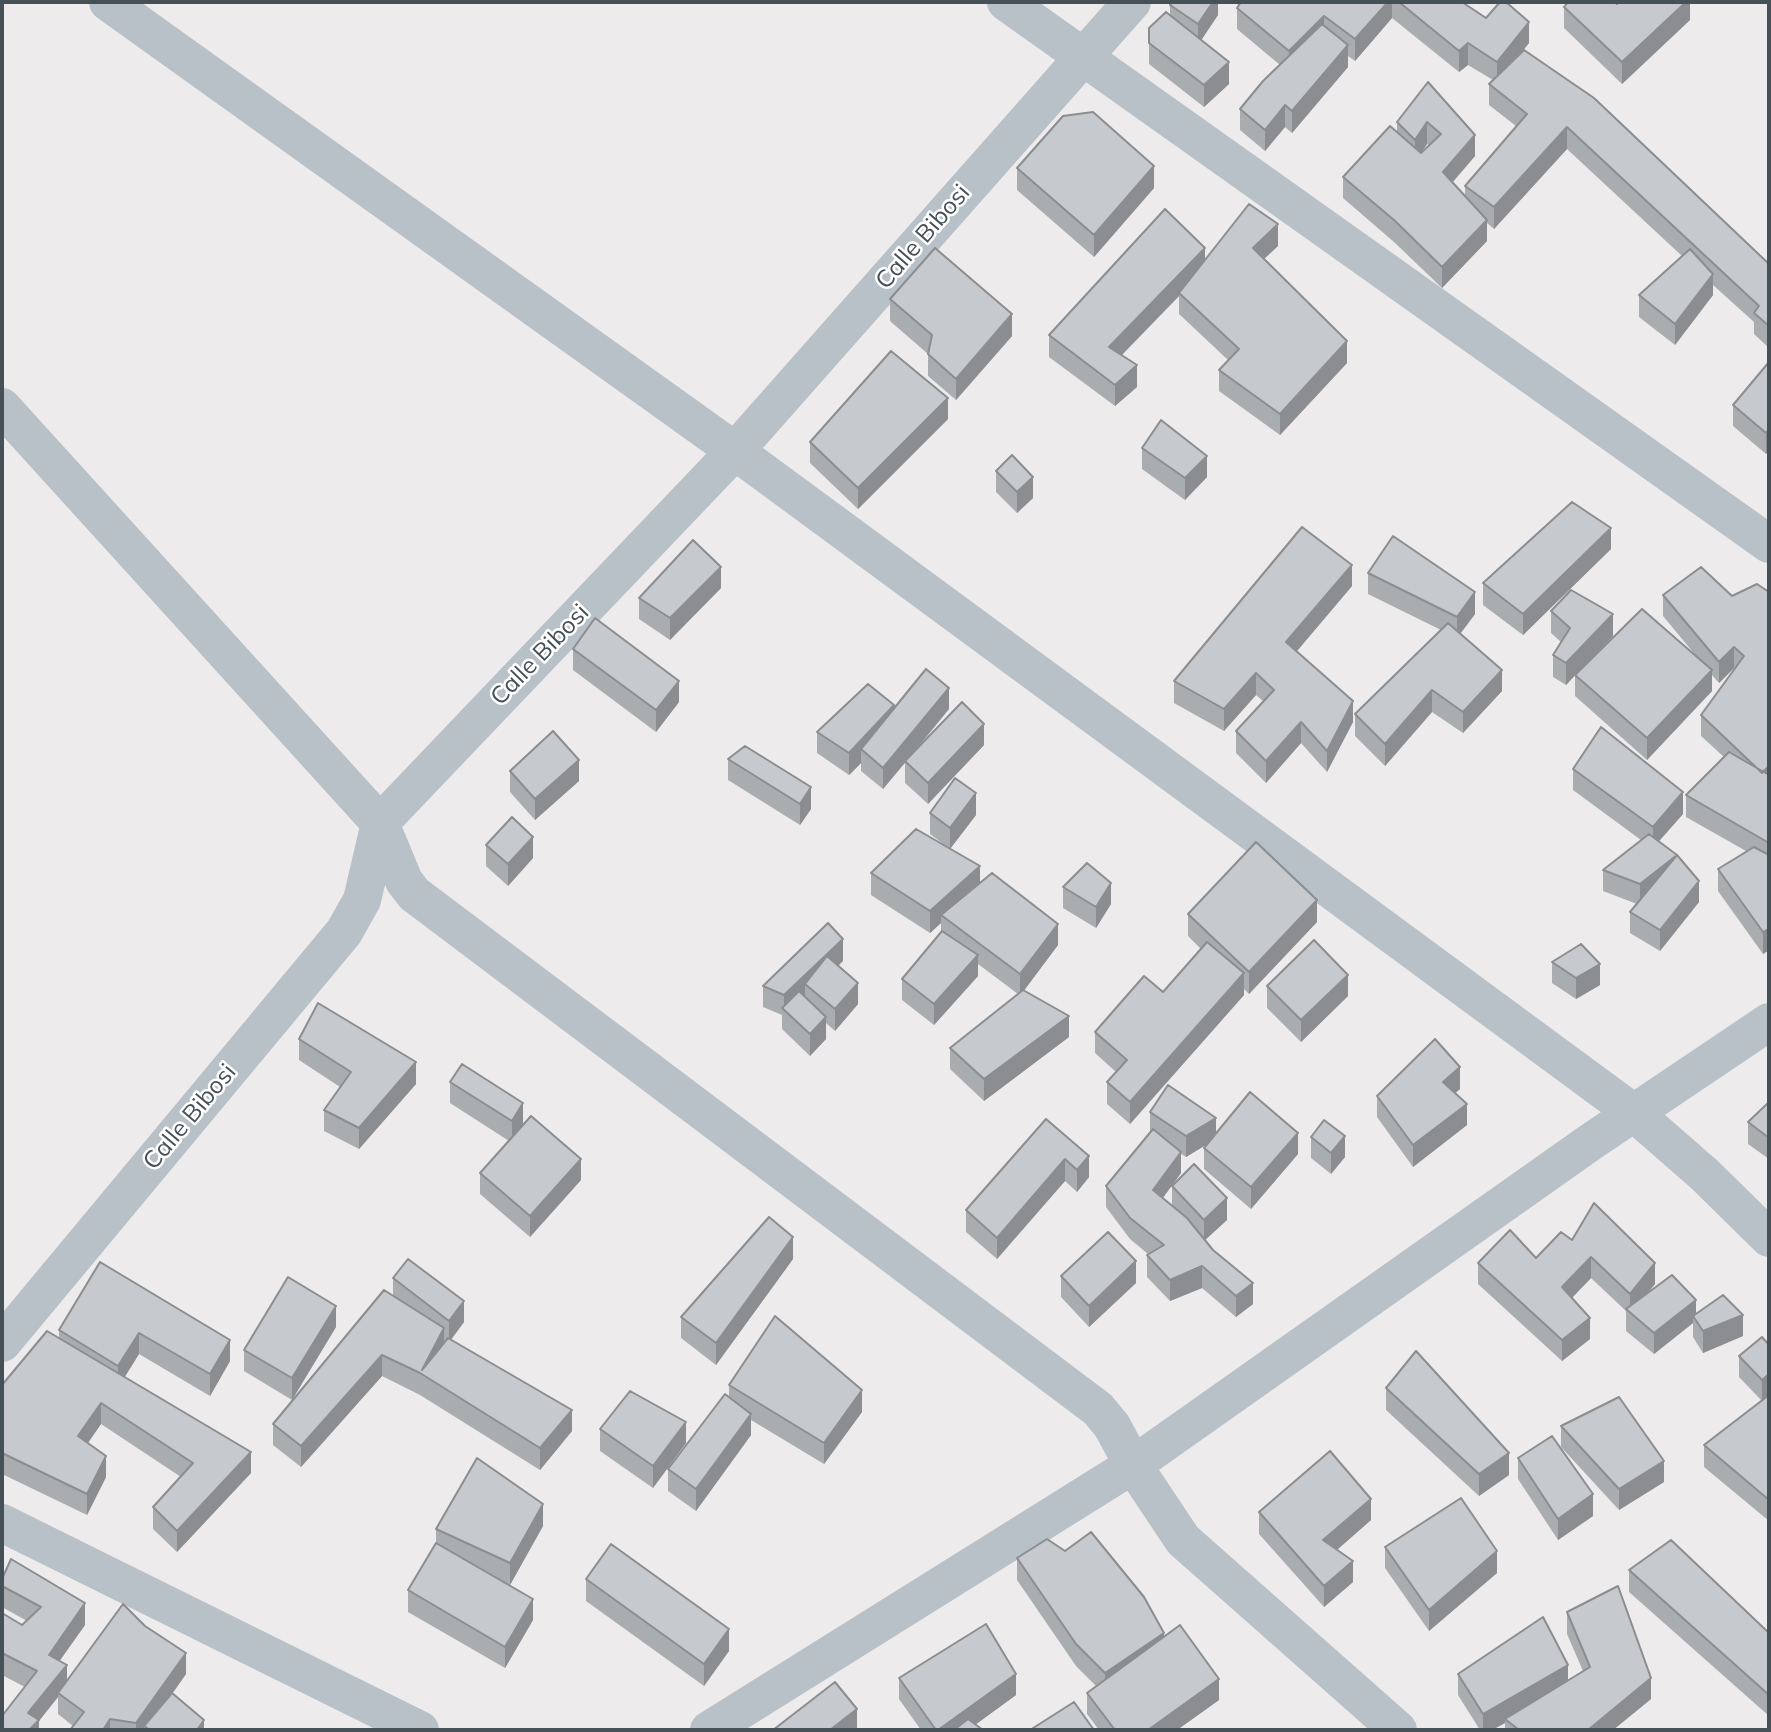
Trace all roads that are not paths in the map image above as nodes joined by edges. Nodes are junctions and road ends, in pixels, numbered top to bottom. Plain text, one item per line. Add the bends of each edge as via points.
1 (108, 2) edge
2 (1006, 2) edge
3 (1132, 2) edge
4 (1083, 54) junction
5 (2, 407) edge
6 (735, 451) junction
7 (1767, 538) edge
8 (380, 823) junction
9 (1769, 1022) edge
10 (1634, 1114) junction
11 (1769, 1238) edge
12 (2, 1343) edge
13 (1133, 1465) junction
14 (2, 1523) edge
15 (420, 1730) edge
16 (709, 1730) edge
17 (1398, 1730) edge

1 - 6 street
2 - 4 street
3 - 4 street, Calle Bibosi
4 - 6 street, Calle Bibosi
4 - 7 street
5 - 8 street
6 - 8 street, Calle Bibosi
6 - 10 street
8 - 12 street, Calle Bibosi via 362,900 344,932
8 - 13 street via 414,894 1098,1409
9 - 10 street
10 - 11 street
10 - 13 street
13 - 16 street
13 - 17 street via 1183,1540
14 - 15 street

